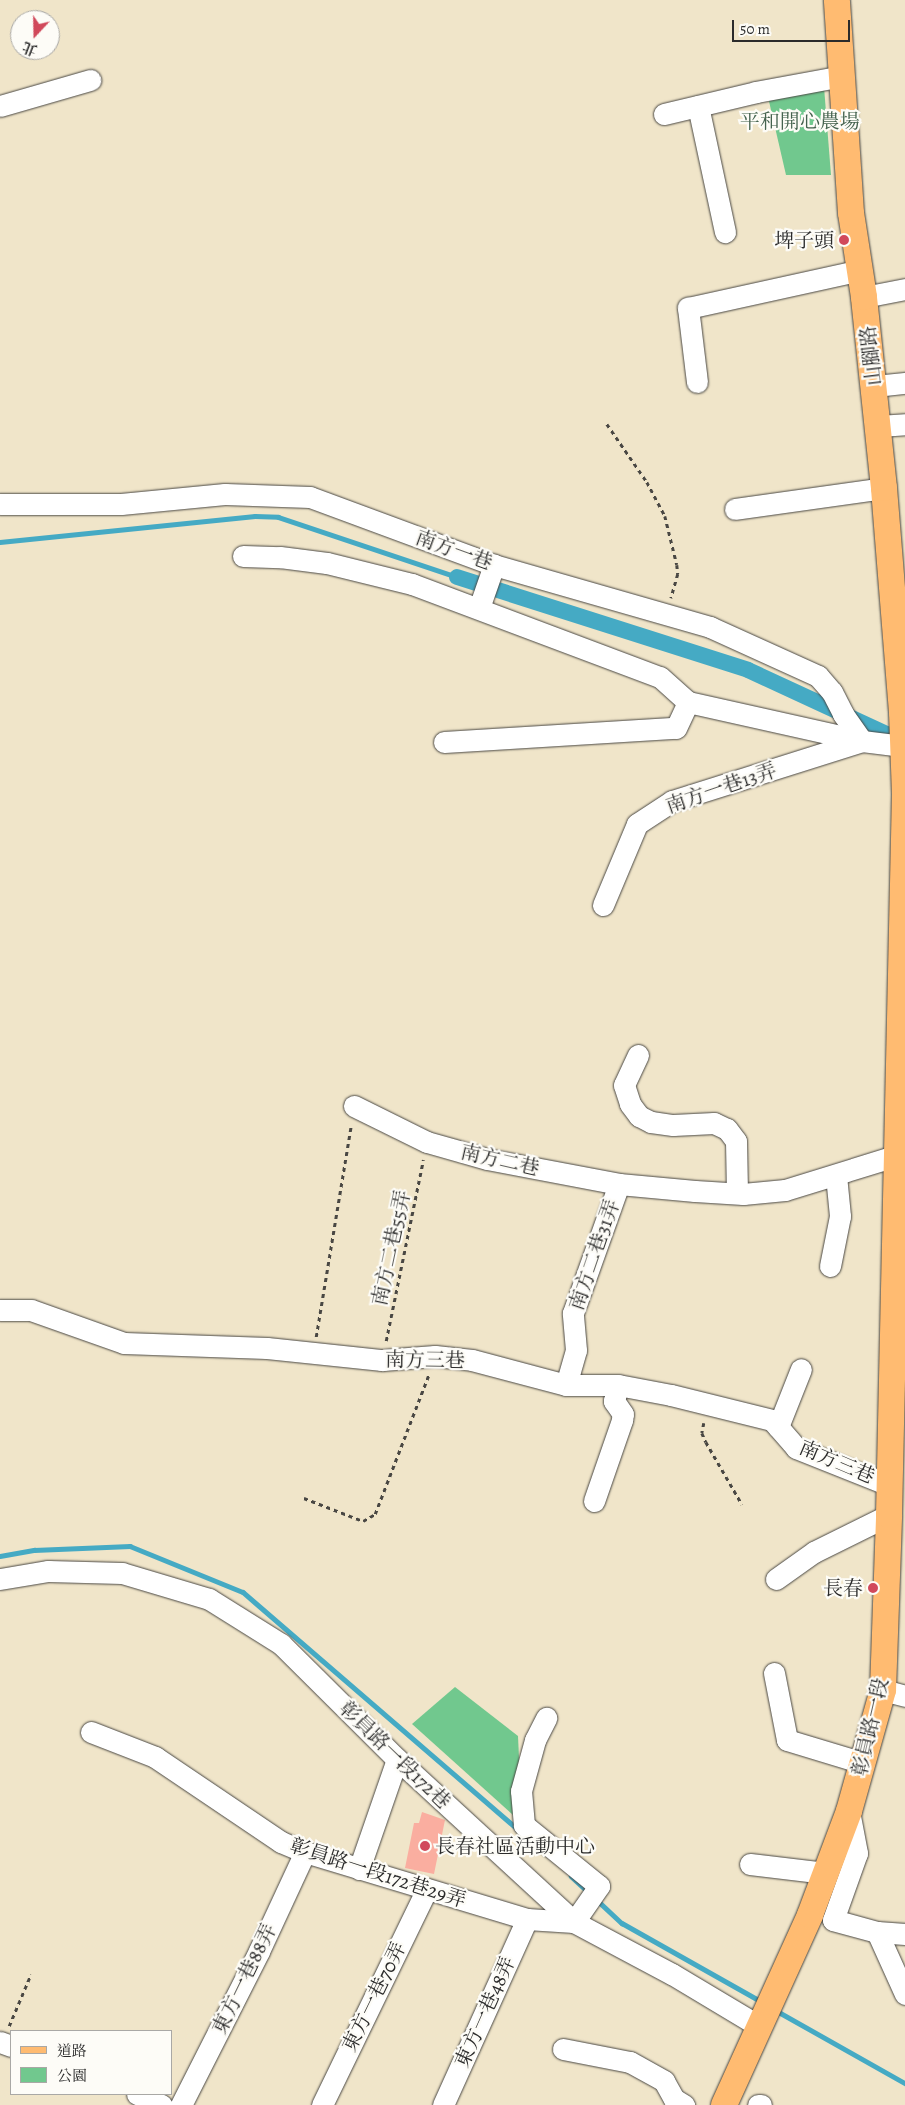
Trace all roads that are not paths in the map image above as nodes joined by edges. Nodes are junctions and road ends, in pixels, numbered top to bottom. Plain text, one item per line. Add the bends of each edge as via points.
1 (838, 0) edge
2 (842, 76) junction
3 (90, 80) dead end
4 (0, 106) edge
5 (698, 106) junction
6 (664, 114) dead end
7 (725, 232) dead end
8 (861, 270) junction
9 (905, 288) edge
10 (864, 297) junction
11 (698, 382) dead end
12 (905, 383) edge
13 (875, 386) junction
14 (905, 424) edge
15 (879, 426) junction
16 (884, 488) junction
17 (0, 504) edge
18 (735, 509) dead end
19 (242, 556) dead end
20 (897, 558) edge
21 (494, 565) junction
22 (479, 608) junction
23 (688, 702) junction
24 (862, 741) junction
25 (444, 742) dead end
26 (903, 751) junction
27 (905, 794) edge
28 (603, 905) dead end
29 (638, 1055) dead end
30 (354, 1106) road end
31 (898, 1155) junction
32 (836, 1175) junction
33 (619, 1184) junction
34 (737, 1193) junction
35 (830, 1266) dead end
36 (0, 1310) edge
37 (801, 1369) dead end
38 (566, 1385) junction
39 (618, 1385) junction
40 (778, 1427) junction
41 (889, 1485) junction
42 (594, 1501) dead end
43 (889, 1515) junction
44 (0, 1579) edge
45 (776, 1579) dead end
46 (774, 1673) dead end
47 (894, 1693) edge
48 (546, 1718) dead end
49 (91, 1732) dead end
50 (397, 1759) junction
51 (863, 1763) junction
52 (849, 1811) junction
53 (306, 1852) junction
54 (750, 1864) dead end
55 (359, 1869) junction
56 (825, 1874) junction
57 (427, 1889) junction
58 (527, 1919) junction
59 (574, 1922) junction
60 (877, 1932) junction
61 (905, 1934) edge
62 (905, 1994) edge
63 (767, 2012) junction
64 (563, 2049) dead end
65 (139, 2095) edge
66 (162, 2105) edge
67 (181, 2105) edge
68 (322, 2105) edge
69 (443, 2105) edge
70 (684, 2105) edge
71 (724, 2105) edge

1 - 2 main road, 山腳路
2 - 5 lane
2 - 8 main road, 山腳路 via 851,213
3 - 4 lane
5 - 6 lane
5 - 7 lane
8 - 10 main road, 山腳路
8 - 11 lane via 688,308
9 - 10 lane
10 - 13 main road, 山腳路
12 - 13 lane
13 - 15 main road, 山腳路
14 - 15 lane
15 - 16 main road, 山腳路
16 - 18 lane
16 - 20 main road, 山腳路
17 - 21 lane, 南方一巷 via 121,504 225,494 310,497
19 - 22 lane via 327,563 412,584
20 - 26 main road, 山腳路
21 - 22 lane
21 - 24 lane, 南方一巷 via 710,627 818,676 832,692
22 - 23 lane via 660,677
23 - 24 lane
23 - 25 lane via 676,728
24 - 26 lane
24 - 28 lane, 南方一巷13弄 via 672,801 638,824
26 - 27 main road, 彰員路一段
27 - 31 main road, 彰員路一段
29 - 34 lane via 624,1085 638,1116 651,1122 673,1125 714,1123 727,1129 736,1141
30 - 33 lane, 南方二巷 via 427,1142 487,1159
31 - 32 lane, 南方二巷
31 - 41 main road, 彰員路一段
32 - 34 lane, 南方二巷 via 785,1190
32 - 35 lane via 840,1216
33 - 34 lane, 南方二巷
33 - 38 lane, 南方二巷31弄 via 573,1313 576,1350
36 - 38 lane, 南方三巷 via 31,1310 124,1343 267,1348 382,1360 435,1356 472,1360
37 - 40 lane
38 - 39 lane, 南方三巷
39 - 40 lane, 南方三巷 via 772,1420
39 - 42 lane via 614,1401 623,1414 622,1420
40 - 41 lane, 南方三巷 via 796,1448
41 - 43 main road, 彰員路一段
43 - 45 lane via 814,1552
43 - 47 main road, 彰員路一段
44 - 50 lane, 彰員路一段172巷 via 48,1570 122,1573 209,1599 281,1644
46 - 51 lane via 787,1740
47 - 51 main road, 彰員路一段
48 - 59 lane via 535,1740 521,1791 524,1825 599,1886
49 - 53 lane, 彰員路一段172巷29弄 via 155,1757 281,1842
50 - 55 lane
50 - 59 lane, 彰員路一段172巷
51 - 52 main road, 彰員路一段
52 - 56 main road, 彰員路一段
52 - 60 lane via 857,1853 833,1920
53 - 55 lane, 彰員路一段172巷29弄
53 - 67 lane, 東方一巷88弄
54 - 56 lane
55 - 57 lane, 彰員路一段172巷29弄
56 - 63 main road, 彰員路一段
57 - 58 lane, 彰員路一段172巷29弄
57 - 68 lane, 東方一巷70弄
58 - 59 lane, 彰員路一段172巷29弄
58 - 69 lane, 東方一巷48弄
59 - 63 lane, 彰員路一段172巷 via 672,1974
60 - 61 lane
60 - 62 lane
63 - 71 main road, 彰員路一段
64 - 70 lane via 630,2062 664,2081 674,2099
65 - 66 lane

